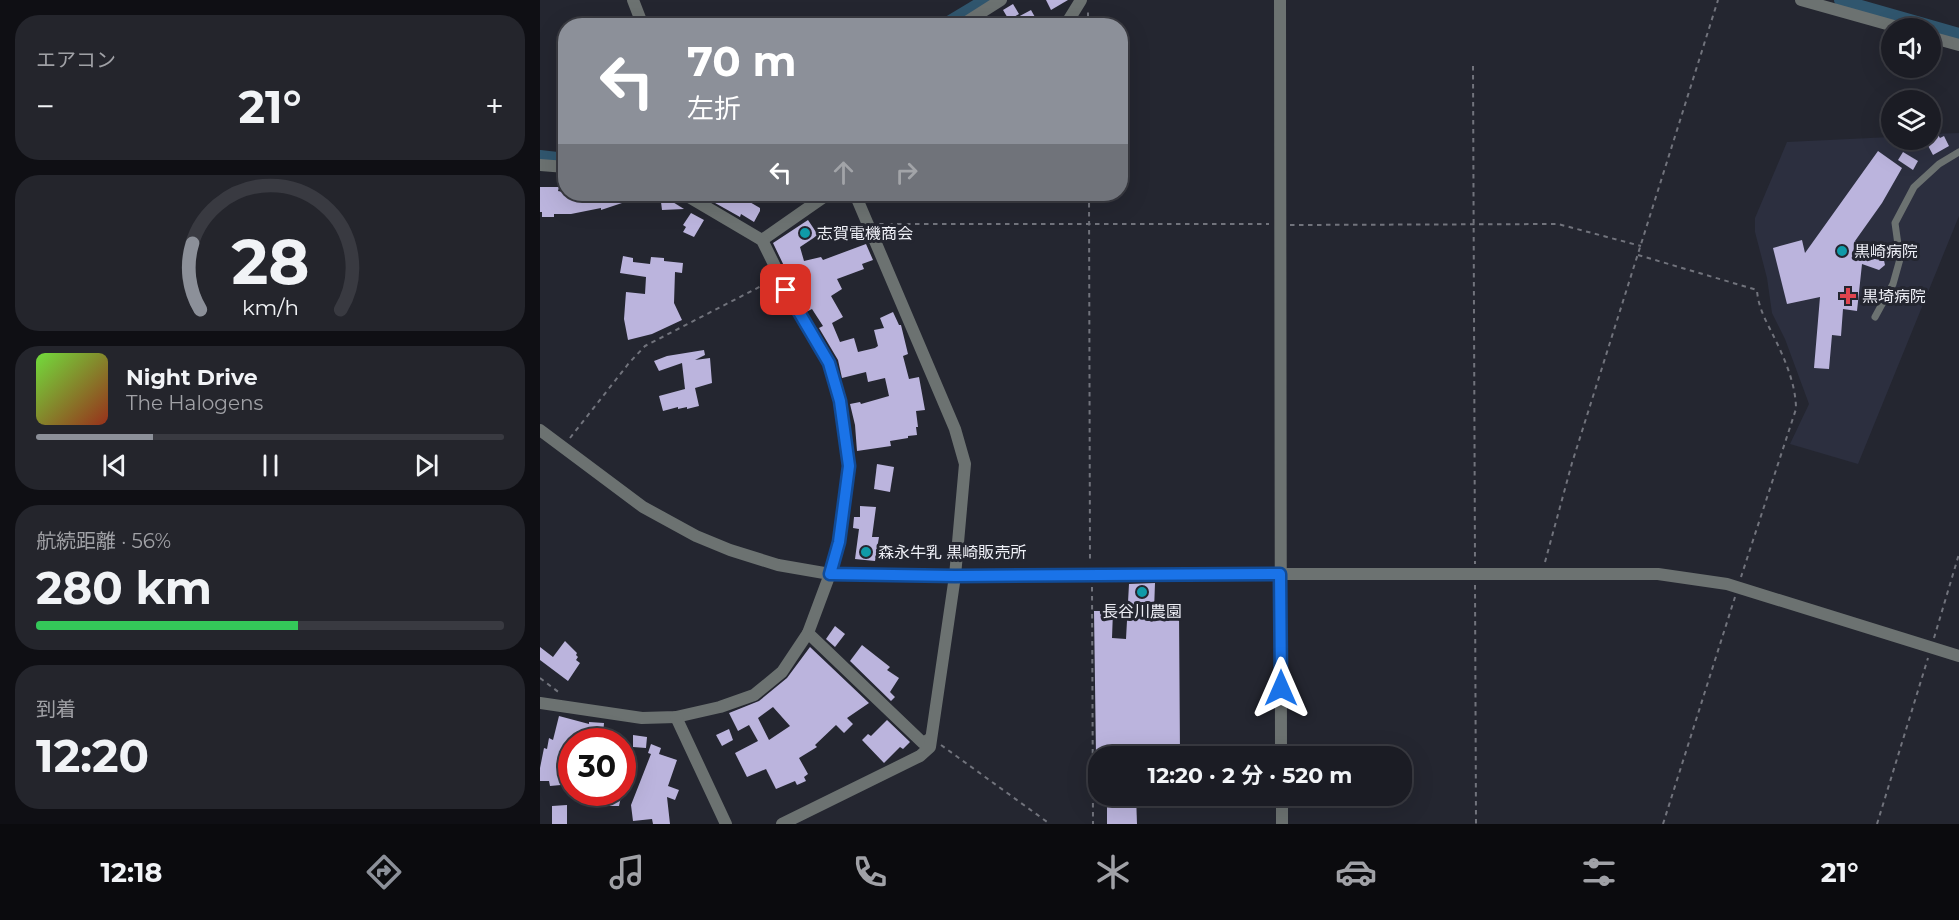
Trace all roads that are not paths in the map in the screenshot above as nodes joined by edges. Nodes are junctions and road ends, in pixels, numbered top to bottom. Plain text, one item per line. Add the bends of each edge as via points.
1 (633, 0) edge
2 (1001, 0) edge
3 (1082, 0) edge
4 (1280, 0) edge
5 (1801, 0) edge
6 (640, 18) edge
7 (973, 18) edge
8 (1070, 18) edge
9 (1881, 22) edge
10 (1941, 40) edge
11 (1959, 45) edge
12 (1959, 152) edge
13 (540, 165) edge
14 (558, 166) edge
15 (696, 201) edge
16 (818, 201) edge
17 (858, 201) edge
18 (762, 240) junction
19 (1875, 317) dead end
20 (540, 430) edge
21 (830, 574) junction
22 (1280, 574) junction
23 (955, 576) junction
24 (808, 633) junction
25 (1959, 656) edge
26 (540, 703) edge
27 (676, 717) junction
28 (931, 738) junction
29 (1281, 746) edge
30 (1282, 806) edge
31 (726, 824) edge
32 (782, 824) edge
33 (1282, 824) edge

1 - 6 street
2 - 7 street
3 - 8 street
4 - 22 street
5 - 9 street
10 - 11 street
12 - 19 lane via 1914,187 1895,223 1900,259 1893,284
13 - 14 street
15 - 18 street
16 - 18 street
17 - 23 street via 955,429 965,464
18 - 21 street via 829,363 840,401 849,466 839,542
20 - 21 street via 643,507 696,536 778,565
21 - 23 street
21 - 24 street
22 - 23 street
22 - 25 street via 1658,574 1726,584
22 - 29 street
23 - 28 street
24 - 27 street via 782,672 754,695
24 - 28 street via 923,743
26 - 27 street via 642,718
27 - 31 street
28 - 32 street via 930,747 920,756
30 - 33 street

